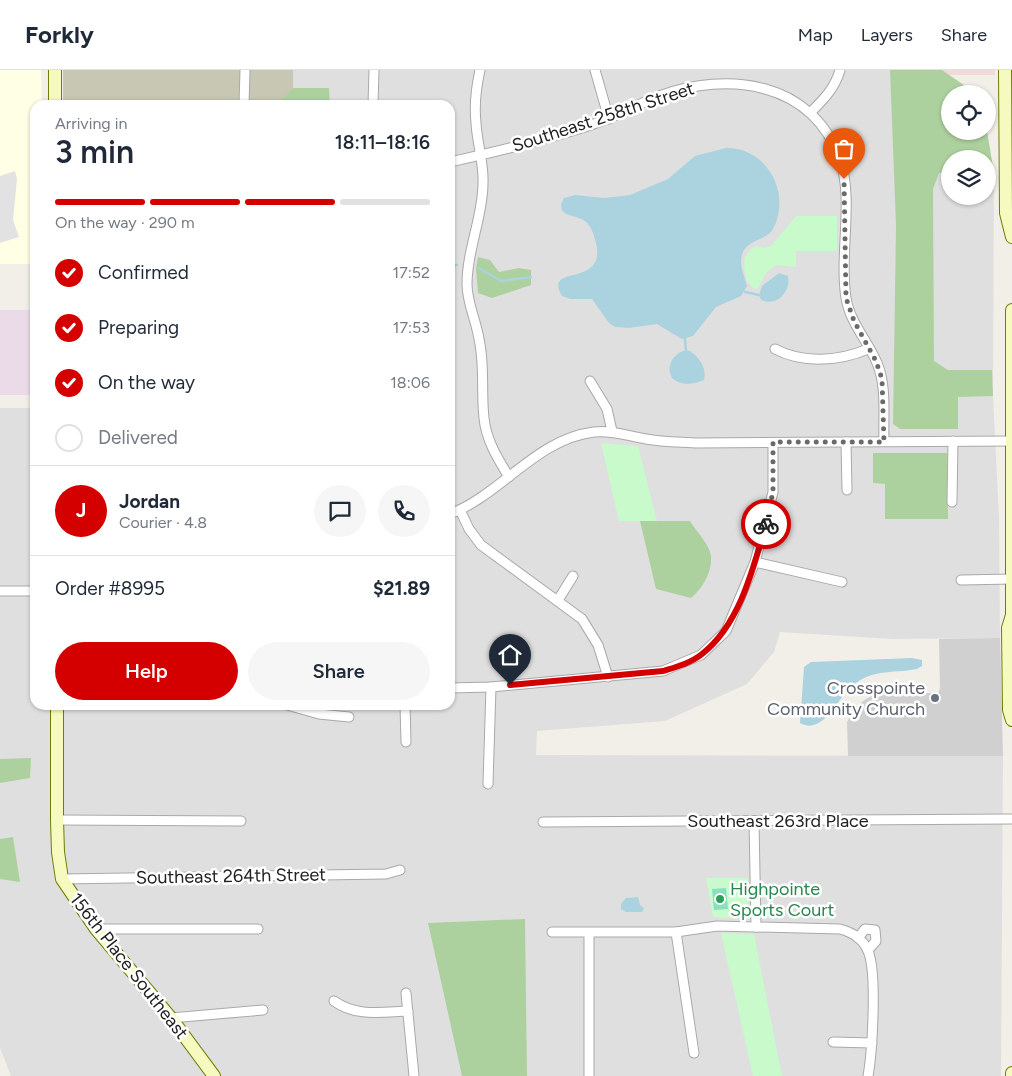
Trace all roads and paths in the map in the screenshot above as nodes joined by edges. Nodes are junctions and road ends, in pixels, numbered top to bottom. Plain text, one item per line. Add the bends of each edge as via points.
1 (55, 70) edge
2 (245, 70) edge
3 (374, 70) edge
4 (480, 70) edge
5 (595, 70) edge
6 (840, 70) edge
7 (1005, 70) edge
8 (55, 100) edge
9 (244, 100) edge
10 (374, 100) edge
11 (811, 112) junction
12 (610, 119) junction
13 (480, 156) junction
14 (455, 161) edge
15 (1012, 231) edge
16 (1012, 237) edge
17 (1012, 310) edge
18 (775, 349) dead end
19 (868, 349) junction
20 (590, 382) dead end
21 (612, 431) junction
22 (953, 441) junction
23 (1012, 441) edge
24 (773, 442) junction
25 (846, 442) junction
26 (884, 442) junction
27 (509, 477) junction
28 (847, 490) dead end
29 (952, 502) dead end
30 (460, 510) junction
31 (455, 512) edge
32 (755, 562) junction
33 (574, 576) dead end
34 (1012, 579) edge
35 (961, 580) dead end
36 (842, 582) dead end
37 (30, 590) edge
38 (0, 591) edge
39 (558, 600) junction
40 (1012, 614) edge
41 (608, 677) junction
42 (491, 687) junction
43 (455, 688) edge
44 (57, 710) edge
45 (305, 710) edge
46 (405, 710) edge
47 (349, 716) dead end
48 (1012, 720) edge
49 (406, 742) dead end
50 (488, 784) dead end
51 (1012, 819) edge
52 (57, 820) junction
53 (241, 821) dead end
54 (754, 821) junction
55 (543, 822) dead end
56 (400, 870) dead end
57 (62, 879) junction
58 (756, 927) junction
59 (96, 929) junction
60 (258, 929) dead end
61 (552, 932) dead end
62 (676, 932) junction
63 (588, 933) junction
64 (858, 938) junction
65 (867, 948) junction
66 (406, 993) dead end
67 (334, 1000) dead end
68 (263, 1010) dead end
69 (408, 1011) junction
70 (170, 1018) junction
71 (833, 1042) dead end
72 (872, 1043) junction
73 (694, 1053) dead end
74 (214, 1076) edge
75 (414, 1076) edge
76 (588, 1076) edge
77 (868, 1076) edge

1 - 8 street
2 - 9 street
3 - 10 street
4 - 13 street via 476,123
5 - 12 street
6 - 11 street via 829,94
7 - 15 street via 1006,213
11 - 12 street, Southeast 258th Street via 776,92 752,85 724,84 675,91
11 - 19 street via 835,147 843,170 846,298
12 - 13 street, Southeast 258th Street
13 - 14 street, Southeast 258th Street
13 - 27 street via 483,196 469,258 467,284 483,362 484,419 496,456
15 - 16 street
17 - 23 street
18 - 19 street via 800,358 843,358
19 - 26 street via 882,379
20 - 21 street via 607,409
21 - 24 street via 647,439 683,442
21 - 27 street via 563,440 545,449
22 - 23 street
22 - 26 street
22 - 29 street
23 - 34 street
24 - 25 street
24 - 32 street via 773,492
25 - 26 street
25 - 28 street
27 - 30 street
30 - 31 street
30 - 39 street via 481,545
32 - 36 street
32 - 41 street via 726,631 701,655 663,671
33 - 39 street
34 - 35 street
34 - 40 street
37 - 38 street
39 - 41 street via 582,619 598,644
40 - 48 street via 1008,628 1009,710
41 - 42 street
42 - 43 street
42 - 50 street
44 - 52 street, 156th Place Southeast
45 - 47 street
46 - 49 street
51 - 54 street, Southeast 263rd Place
52 - 53 street
52 - 57 street, 156th Place Southeast
54 - 55 street, Southeast 263rd Place
54 - 58 street
56 - 57 street, Southeast 264th Street via 386,874
57 - 59 street, 156th Place Southeast
58 - 62 street via 717,926
58 - 64 street via 840,929
59 - 60 street
59 - 70 street, 156th Place Southeast
61 - 63 street
62 - 63 street
62 - 73 street
63 - 76 street
64 - 65 street
64 - 65 street via 866,929 875,930 877,937
65 - 72 street via 872,975
66 - 69 street
67 - 69 street via 359,1013
68 - 70 street
69 - 75 street
70 - 74 street, 156th Place Southeast
71 - 72 street
72 - 77 street

